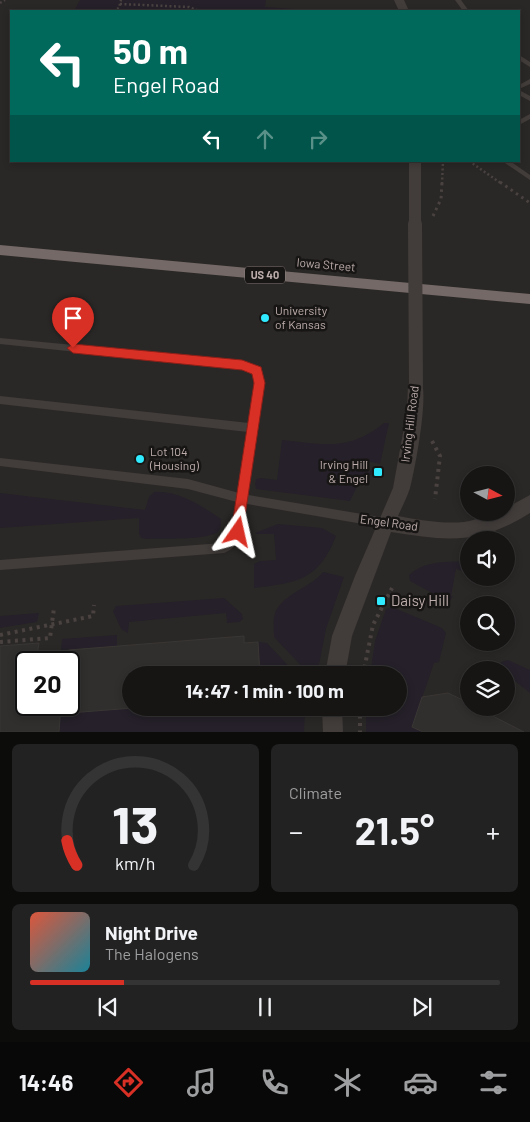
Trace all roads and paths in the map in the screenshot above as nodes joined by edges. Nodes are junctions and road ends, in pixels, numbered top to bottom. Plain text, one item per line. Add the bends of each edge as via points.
1 (5, 0) edge
2 (121, 0) edge
3 (0, 3) edge
4 (120, 4) junction
5 (116, 10) edge
6 (196, 10) edge
7 (415, 162) edge
8 (443, 162) edge
9 (470, 162) edge
10 (506, 162) edge
11 (530, 178) edge
12 (530, 203) edge
13 (433, 220) dead end
14 (0, 250) edge
15 (530, 299) edge
16 (0, 340) edge
17 (0, 400) edge
18 (253, 428) junction
19 (429, 436) dead end
20 (0, 462) edge
21 (244, 499) junction
22 (435, 499) dead end
23 (530, 504) edge
24 (386, 523) junction
25 (0, 565) edge
26 (392, 588) dead end
27 (94, 605) dead end
28 (54, 608) dead end
29 (52, 624) junction
30 (0, 635) edge
31 (0, 642) edge
32 (337, 666) edge
33 (365, 666) edge
34 (332, 716) edge
35 (360, 716) edge
36 (333, 732) edge
37 (360, 732) edge

1 - 3 path
2 - 4 path
4 - 5 path
4 - 6 path
7 - 24 street, Irving Hill Road, bridge via 416,385 401,488
8 - 13 path via 441,199
9 - 12 path
10 - 11 lane
14 - 15 highway, Iowa Street / US 40
16 - 18 lane via 242,365 257,371 260,383
17 - 18 lane
18 - 21 lane
19 - 22 path via 440,456
20 - 21 lane via 188,484
21 - 24 lane, Engel Road
21 - 25 lane via 238,532 224,548
23 - 24 street, Engel Road via 506,517 464,530
24 - 32 street, Irving Hill Road via 342,636
26 - 33 path via 373,625
27 - 29 path via 93,616
28 - 29 path
29 - 30 path
29 - 31 path via 50,638
34 - 36 street
35 - 37 path

